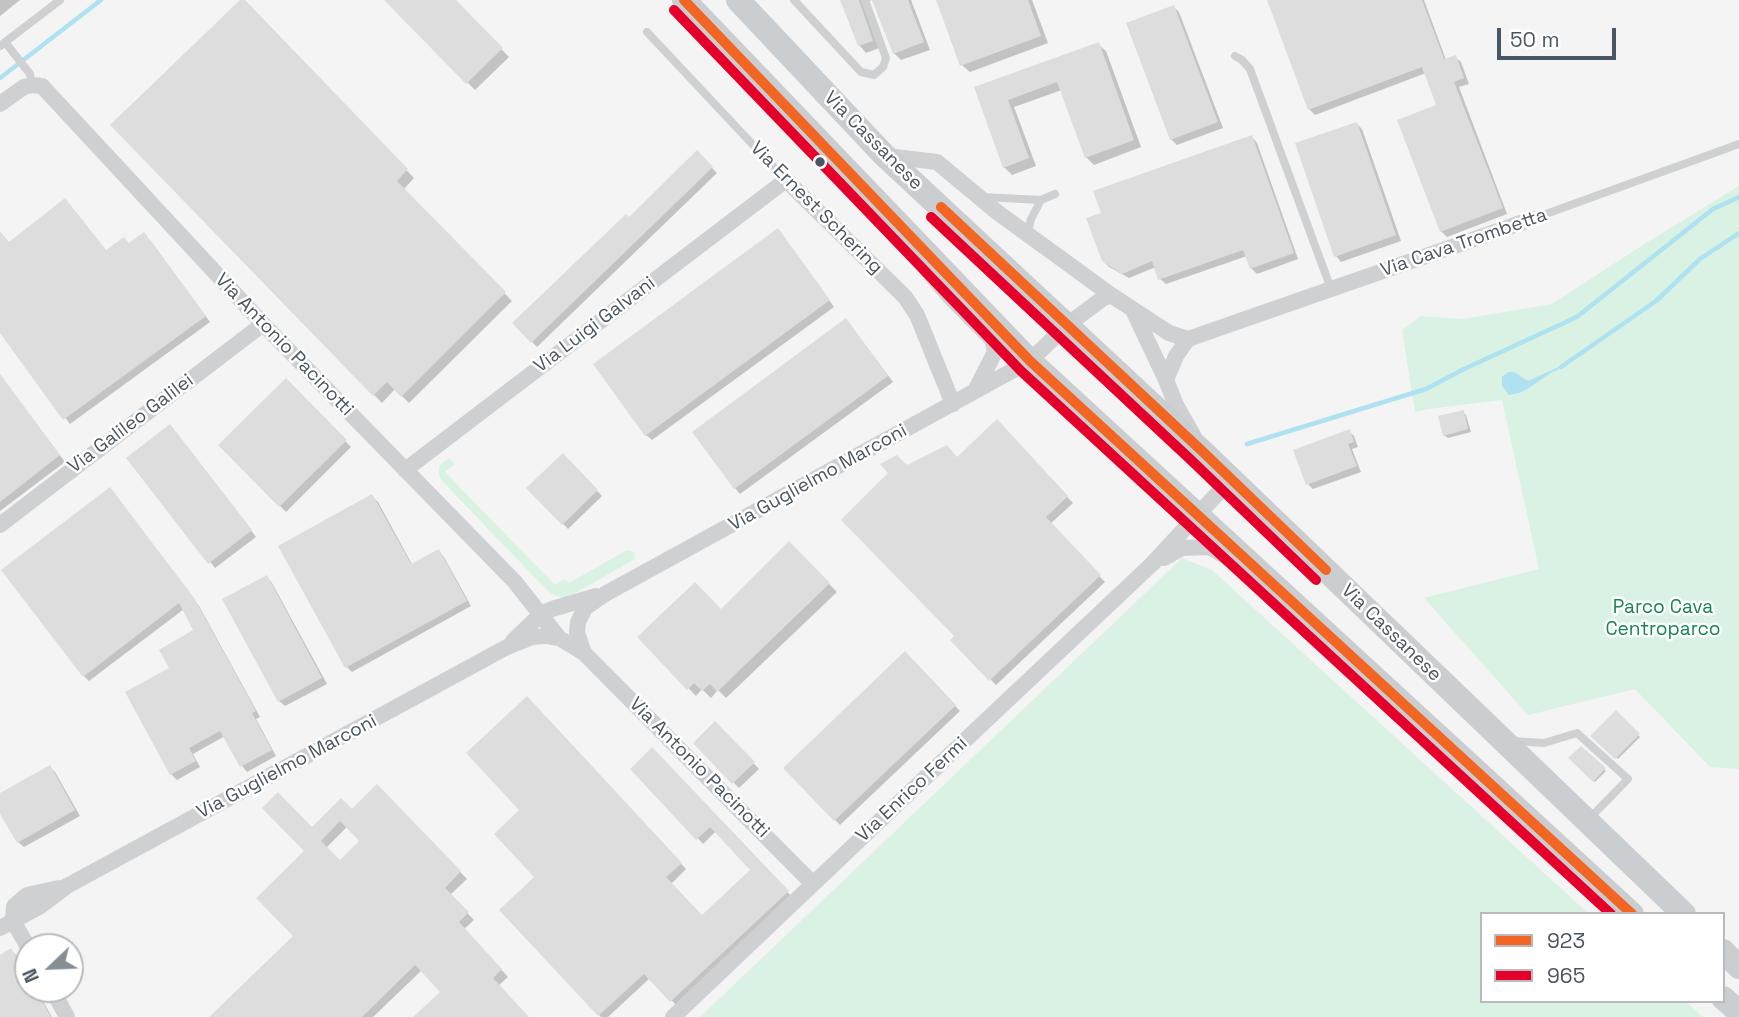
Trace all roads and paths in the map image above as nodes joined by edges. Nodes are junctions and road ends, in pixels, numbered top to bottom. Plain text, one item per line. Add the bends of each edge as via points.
1 (60, 0) edge
2 (684, 0) edge
3 (738, 0) edge
4 (794, 0) edge
5 (865, 0) edge
6 (647, 32) dead end
7 (2, 44) edge
8 (1235, 56) dead end
9 (31, 79) junction
10 (0, 104) edge
11 (1739, 145) edge
12 (884, 155) junction
13 (786, 180) junction
14 (1055, 194) dead end
15 (979, 197) junction
16 (1041, 200) junction
17 (1532, 219) joint
18 (1031, 237) junction
19 (916, 242) junction
20 (1331, 289) junction
21 (1111, 295) junction
22 (1132, 308) junction
23 (263, 324) junction
24 (1067, 325) junction
25 (1188, 339) junction
26 (1030, 361) junction
27 (1166, 380) junction
28 (974, 392) junction
29 (953, 404) junction
30 (1202, 450) junction
31 (405, 470) junction
32 (1231, 479) junction
33 (1199, 514) junction
34 (0, 525) edge
35 (1153, 564) junction
36 (1268, 578) junction
37 (605, 594) junction
38 (541, 614) junction
39 (559, 638) junction
40 (507, 648) junction
41 (584, 653) junction
42 (1504, 740) junction
43 (1587, 821) junction
44 (813, 884) junction
45 (1630, 912) edge
46 (1682, 912) edge
47 (7, 924) edge
48 (1725, 953) edge
49 (1739, 967) edge
50 (1725, 1000) edge
51 (1739, 1012) edge
52 (673, 1017) edge

1 - 7 lane
2 - 19 main road, Via Cassanese
3 - 12 main road, Via Cassanese
4 - 5 lane via 861,72 874,75 886,58
6 - 13 lane, Via Ernest Schering
7 - 9 lane
8 - 20 lane via 1250,69
9 - 10 street
9 - 23 street, Via Antonio Pacinotti
11 - 17 lane, Via Cava Trombetta
12 - 15 street via 937,162
12 - 24 main road, Via Cassanese
13 - 29 street, Via Ernest Schering via 905,297 917,314
13 - 31 street, Via Luigi Galvani
14 - 16 lane
15 - 16 lane
15 - 18 street
16 - 18 lane via 1031,219
17 - 20 street, Via Cava Trombetta
18 - 21 street
19 - 26 main road, Via Cassanese
19 - 28 street via 925,267 992,339 995,352
20 - 25 street, Via Cava Trombetta
21 - 22 street
21 - 24 street, Via Guglielmo Marconi
22 - 25 street via 1169,333
22 - 27 street
23 - 31 street, Via Antonio Pacinotti
23 - 34 street, Via Galileo Galilei
24 - 26 street, Via Guglielmo Marconi
24 - 30 main road, Via Cassanese
25 - 27 street
26 - 28 street, Via Guglielmo Marconi
26 - 33 main road, Via Cassanese
27 - 30 street
28 - 29 street, Via Guglielmo Marconi
29 - 37 street, Via Guglielmo Marconi
30 - 32 main road, Via Cassanese
31 - 38 street, Via Antonio Pacinotti
32 - 33 street, Via Enrico Fermi
32 - 42 main road, Via Cassanese
33 - 35 street, Via Enrico Fermi
33 - 36 main road, Via Cassanese
35 - 36 street, Via Enrico Fermi via 1182,548 1207,547
35 - 44 street, Via Enrico Fermi
36 - 45 main road, Via Cassanese
37 - 38 street, Via Guglielmo Marconi
37 - 41 street, Via Guglielmo Marconi via 585,608 578,622
38 - 39 street, Via Antonio Pacinotti
38 - 40 street, Via Guglielmo Marconi
39 - 40 street, Via Guglielmo Marconi via 533,637
39 - 41 street
40 - 47 street, Via Guglielmo Marconi via 67,886
41 - 44 street, Via Antonio Pacinotti
42 - 43 main road, Via Cassanese
42 - 43 lane via 1544,743 1577,733 1628,779
43 - 46 main road, Via Cassanese
44 - 52 street, Via Enrico Fermi
48 - 49 main road
50 - 51 main road

